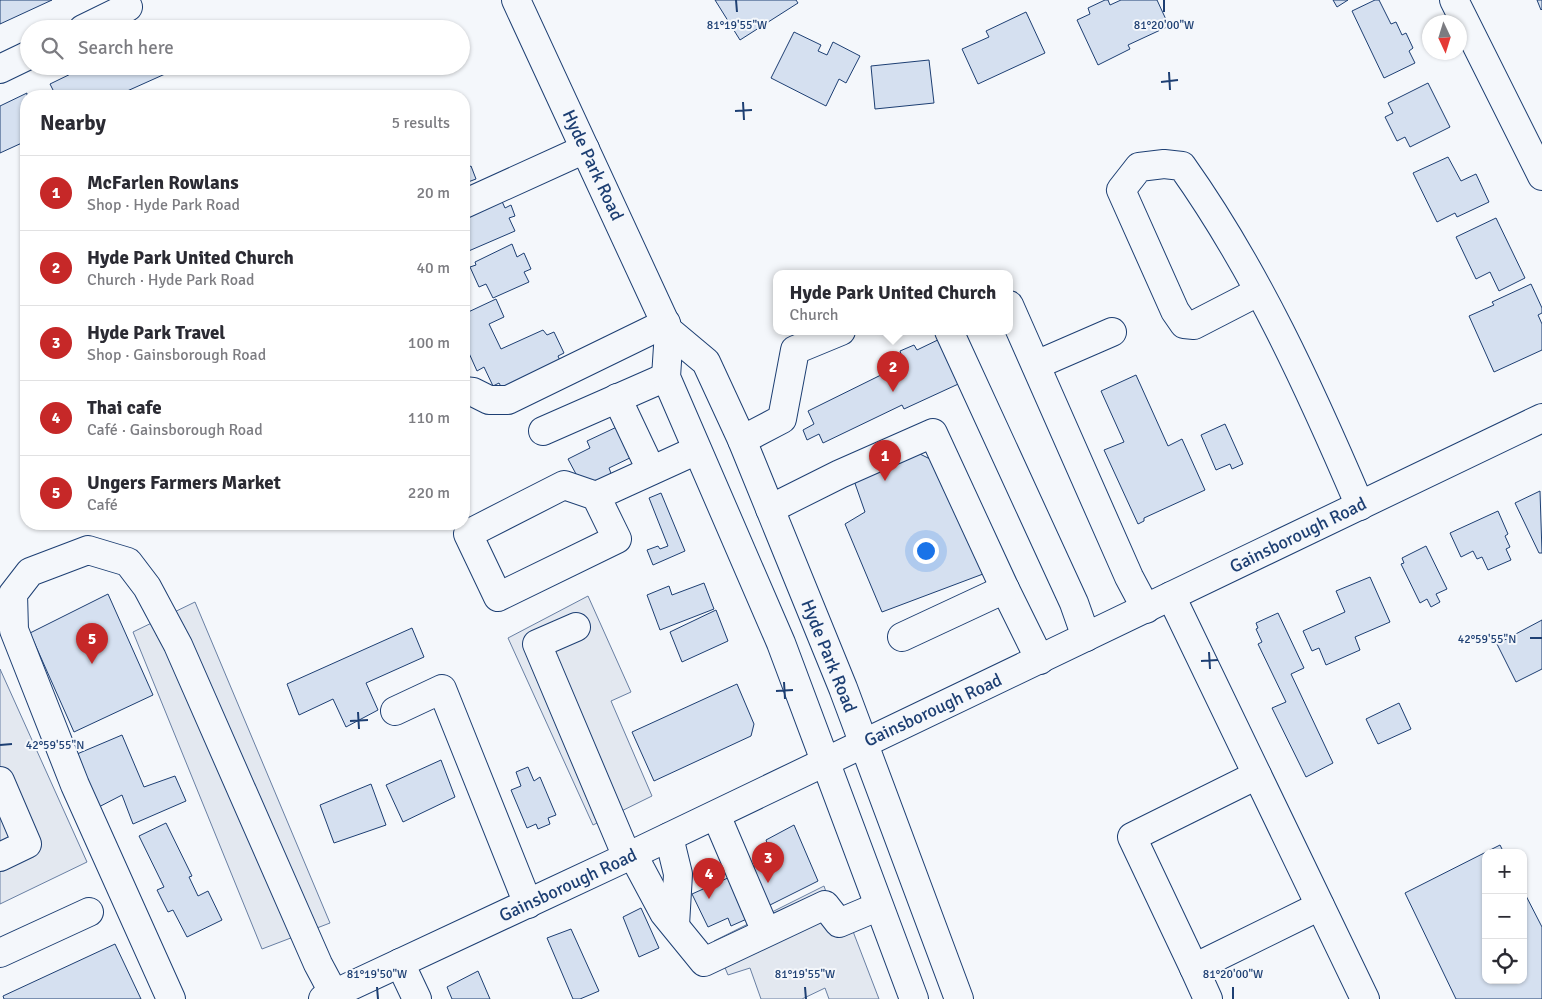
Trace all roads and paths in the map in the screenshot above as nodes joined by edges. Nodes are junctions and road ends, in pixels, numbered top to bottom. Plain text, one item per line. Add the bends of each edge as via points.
1 (516, 0) edge
2 (1454, 0) edge
3 (128, 7) dead end
4 (101, 20) edge
5 (20, 59) edge
6 (0, 69) edge
7 (585, 149) junction
8 (1542, 176) edge
9 (470, 201) edge
10 (1258, 292) junction
11 (1013, 314) edge
12 (667, 327) junction
13 (1112, 332) dead end
14 (831, 335) edge
15 (951, 335) edge
16 (1036, 365) junction
17 (666, 378) junction
18 (470, 392) edge
19 (616, 398) junction
20 (1542, 418) edge
21 (543, 430) dead end
22 (742, 440) junction
23 (697, 450) junction
24 (651, 470) junction
25 (596, 496) junction
26 (1360, 506) junction
27 (770, 509) junction
28 (1004, 589) junction
29 (1171, 596) junction
30 (1146, 609) junction
31 (576, 627) dead end
32 (902, 637) dead end
33 (1086, 638) junction
34 (1040, 660) junction
35 (395, 711) dead end
36 (864, 744) junction
37 (826, 762) junction
38 (1257, 775) junction
39 (0, 781) edge
40 (716, 815) junction
41 (669, 837) junction
42 (0, 856) edge
43 (630, 856) junction
44 (528, 904) junction
45 (1320, 906) junction
46 (878, 907) junction
47 (89, 912) dead end
48 (675, 925) junction
49 (766, 932) junction
50 (0, 953) edge
51 (400, 963) junction
52 (1194, 968) junction
53 (328, 996) edge
54 (171, 999) edge
55 (417, 999) edge
56 (914, 999) edge
57 (959, 999) edge
58 (1208, 999) edge
59 (1365, 999) edge

1 - 7 main road, Hyde Park Road
2 - 8 main road
3 - 4 main road
5 - 6 main road
7 - 9 main road
7 - 12 main road, Hyde Park Road
10 - 10 main road via 1208,203 1182,166 1139,167 1121,190 1175,311 1184,324 1194,325
10 - 26 main road via 1284,340
11 - 16 main road
12 - 17 main road, Hyde Park Road
12 - 18 main road via 508,400 489,400
12 - 22 main road, Hyde Park Road via 706,362
13 - 16 main road
14 - 22 main road via 795,350 782,419
15 - 33 main road via 1074,603
16 - 30 main road
17 - 19 main road
17 - 23 main road, Hyde Park Road
19 - 21 main road
19 - 24 main road
20 - 26 main road, Gainsborough Road
22 - 27 main road, Hyde Park Road
23 - 24 main road
23 - 37 main road, Hyde Park Road via 781,643
24 - 25 main road
25 - 25 main road via 617,539 498,597 468,534 564,485
26 - 29 main road, Gainsborough Road
27 - 28 main road via 933,433
27 - 36 main road, Hyde Park Road
28 - 32 main road
28 - 34 main road
29 - 30 main road, Gainsborough Road
29 - 38 main road
30 - 33 main road, Gainsborough Road
31 - 43 main road via 537,644
33 - 34 main road, Gainsborough Road
34 - 36 main road, Gainsborough Road
35 - 44 main road via 442,689
36 - 37 main road, Gainsborough Road
36 - 57 main road, Hyde Park Road
37 - 40 main road, Gainsborough Road
37 - 46 main road, Hyde Park Road
38 - 45 main road
38 - 52 main road via 1132,837
39 - 42 main road via 27,844
40 - 41 main road, Gainsborough Road
40 - 49 main road
41 - 43 main road, Gainsborough Road
41 - 48 main road via 678,874
43 - 44 main road, Gainsborough Road
43 - 48 main road via 664,913
44 - 51 main road, Gainsborough Road
45 - 52 main road
45 - 59 main road
46 - 49 main road via 839,923 825,905
46 - 56 main road, Hyde Park Road
47 - 50 main road
48 - 49 main road via 704,962
51 - 53 main road, Gainsborough Road
51 - 55 main road
52 - 58 main road
53 - 54 main road via 318,964 178,645 147,587 128,562 88,550 30,572 13,594 14,630 75,785

